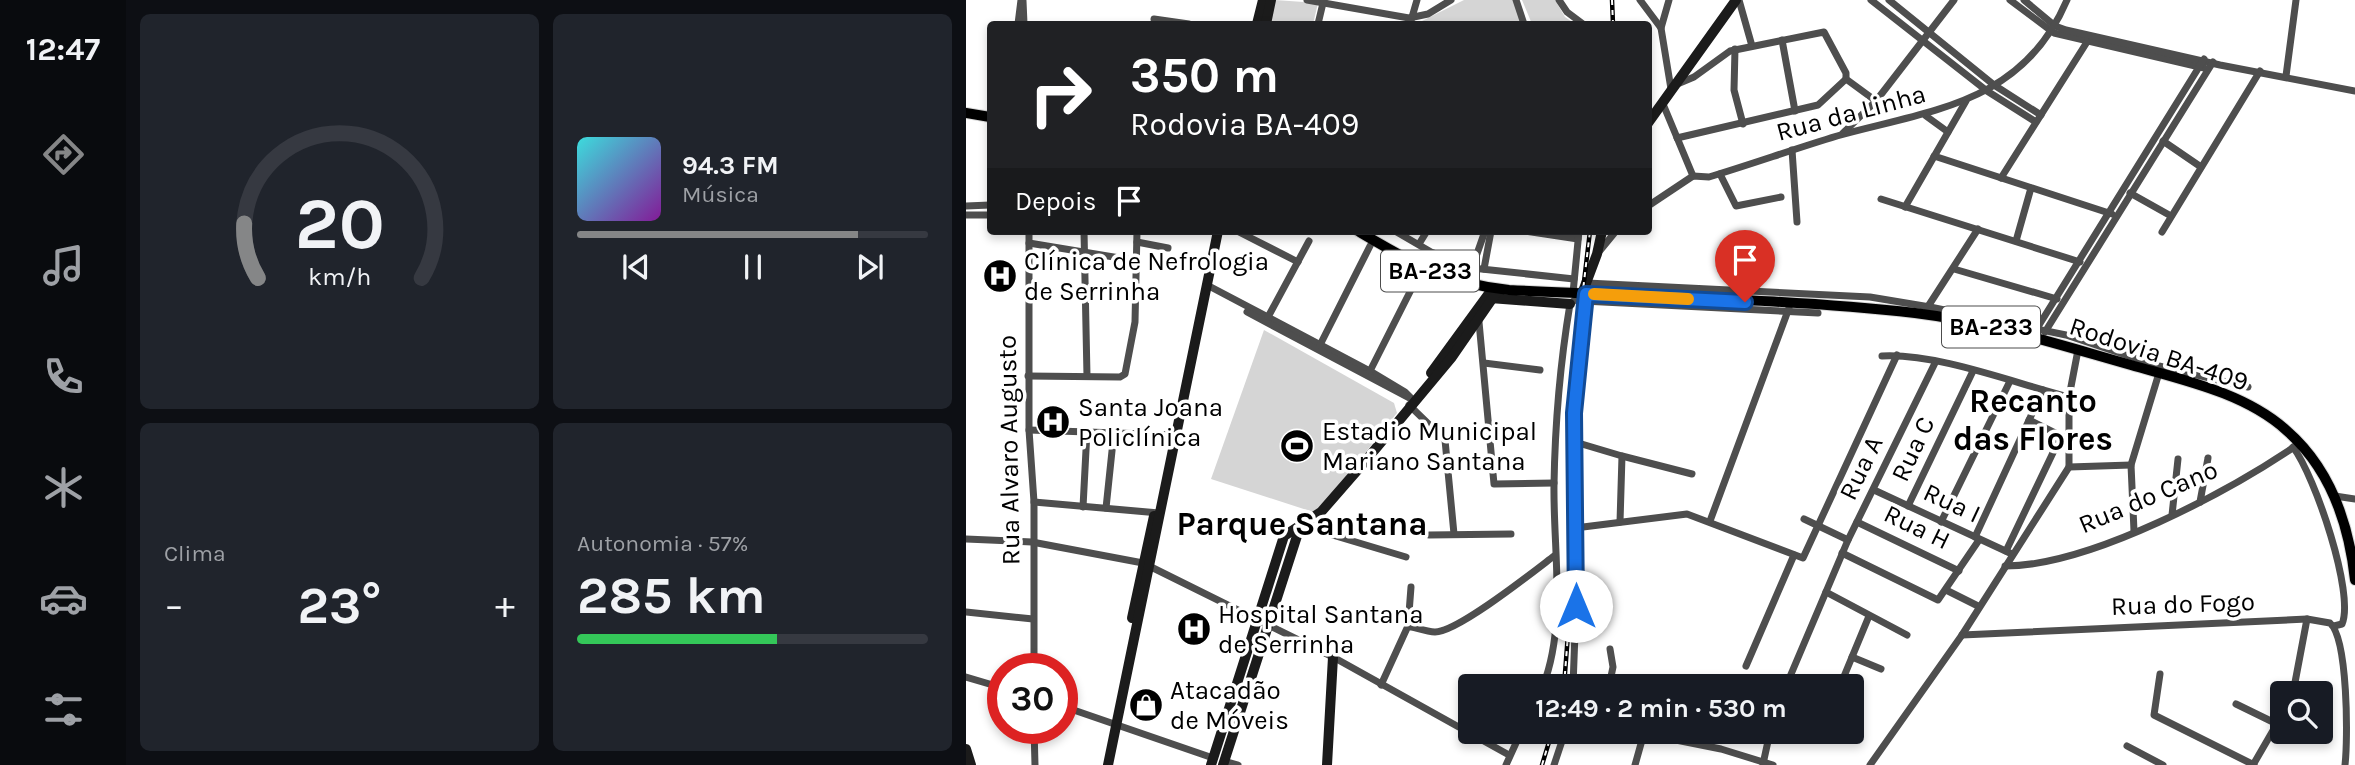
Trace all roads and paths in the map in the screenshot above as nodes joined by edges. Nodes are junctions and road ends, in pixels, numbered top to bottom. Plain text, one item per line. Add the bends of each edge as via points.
1 (1022, 0) edge
2 (1263, 0) edge
3 (1271, 0) edge
4 (1311, 0) edge
5 (1417, 0) edge
6 (1434, 0) edge
7 (1451, 0) edge
8 (1516, 0) edge
9 (1559, 0) edge
10 (1640, 0) edge
11 (1669, 0) edge
12 (1738, 0) edge
13 (1871, 0) edge
14 (1889, 0) edge
15 (1954, 0) edge
16 (2010, 0) edge
17 (2024, 0) edge
18 (2067, 0) edge
19 (2296, 0) edge
20 (1323, 3) junction
21 (1439, 8) junction
22 (1154, 19) dead end
23 (1018, 21) edge
24 (1024, 21) edge
25 (1168, 21) edge
26 (1258, 21) edge
27 (1267, 21) edge
28 (1319, 21) edge
29 (1404, 21) edge
30 (1409, 21) edge
31 (1411, 21) edge
32 (1523, 21) edge
33 (1579, 21) edge
34 (1661, 28) junction
35 (2052, 29) junction
36 (1930, 32) junction
37 (1782, 40) junction
38 (1923, 40) junction
39 (2087, 42) junction
40 (1752, 46) junction
41 (1735, 49) junction
42 (2202, 63) junction
43 (2214, 65) junction
44 (2260, 71) junction
45 (2286, 76) junction
46 (1846, 79) junction
47 (1994, 85) junction
48 (1673, 87) junction
49 (1987, 91) junction
50 (2355, 91) edge
51 (1876, 101) junction
52 (1966, 101) junction
53 (1663, 104) junction
54 (966, 107) edge
55 (987, 110) edge
56 (1795, 111) junction
57 (966, 113) edge
58 (2041, 115) junction
59 (987, 116) edge
60 (1926, 116) junction
61 (1652, 118) edge
62 (2036, 122) junction
63 (1743, 124) junction
64 (1948, 131) junction
65 (1840, 136) junction
66 (1677, 138) junction
67 (2163, 141) junction
68 (1792, 150) junction
69 (1934, 156) junction
70 (2200, 167) junction
71 (1720, 174) junction
72 (1693, 176) junction
73 (2001, 178) junction
74 (2031, 188) junction
75 (2130, 193) junction
76 (1781, 197) dead end
77 (1881, 199) dead end
78 (1652, 203) edge
79 (987, 205) edge
80 (966, 206) edge
81 (1905, 207) junction
82 (2113, 214) junction
83 (966, 215) edge
84 (987, 215) edge
85 (2171, 216) junction
86 (1797, 222) dead end
87 (1978, 229) junction
88 (2162, 232) dead end
89 (1029, 235) edge
90 (1084, 235) edge
91 (1137, 235) edge
92 (1212, 235) edge
93 (1218, 235) edge
94 (1245, 235) edge
95 (1365, 235) edge
96 (1402, 235) edge
97 (1425, 235) edge
98 (1484, 235) edge
99 (1490, 235) edge
100 (1578, 235) edge
101 (1601, 235) edge
102 (1613, 235) edge
103 (1309, 241) dead end
104 (2016, 241) junction
105 (1137, 242) junction
106 (1029, 243) junction
107 (1419, 244) junction
108 (1370, 246) dead end
109 (1168, 248) dead end
110 (1085, 253) junction
111 (1597, 254) junction
112 (1138, 261) junction
113 (2079, 261) junction
114 (1298, 262) junction
115 (2087, 264) junction
116 (1478, 269) junction
117 (1954, 269) junction
118 (1420, 272) dead end
119 (1574, 278) junction
120 (1470, 285) junction
121 (1206, 287) junction
122 (1496, 292) junction
123 (1580, 295) junction
124 (2055, 298) junction
125 (2064, 301) junction
126 (1930, 307) junction
127 (1789, 308) junction
128 (1818, 313) dead end
129 (1916, 313) junction
130 (1268, 317) junction
131 (1479, 322) junction
132 (2039, 334) junction
133 (1320, 345) junction
134 (2078, 350) junction
135 (1449, 355) junction
136 (1897, 355) junction
137 (1882, 356) dead end
138 (1484, 363) junction
139 (1935, 363) junction
140 (1540, 370) dead end
141 (1370, 371) junction
142 (1973, 371) junction
143 (2159, 373) junction
144 (1028, 376) junction
145 (1087, 376) junction
146 (2010, 381) junction
147 (2248, 387) dead end
148 (2043, 390) junction
149 (2069, 397) junction
150 (1414, 400) junction
151 (2029, 420) junction
152 (1029, 430) junction
153 (1087, 431) junction
154 (1114, 432) junction
155 (1173, 434) junction
156 (2065, 437) junction
157 (1575, 442) junction
158 (2296, 445) junction
159 (1622, 456) junction
160 (2178, 458) dead end
161 (2208, 458) dead end
162 (2131, 465) junction
163 (2069, 467) junction
164 (1692, 474) dead end
165 (1554, 483) junction
166 (1874, 490) junction
167 (2335, 496) junction
168 (2355, 499) edge
169 (1034, 502) junction
170 (2200, 502) junction
171 (1908, 506) junction
172 (1083, 507) junction
173 (1106, 508) junction
174 (1158, 513) junction
175 (2172, 515) junction
176 (1804, 519) dead end
177 (1710, 521) junction
178 (1620, 522) junction
179 (1857, 522) junction
180 (1941, 522) junction
181 (1303, 524) junction
182 (1816, 525) junction
183 (1575, 528) junction
184 (2134, 531) junction
185 (1454, 534) junction
186 (1510, 534) dead end
187 (1429, 535) dead end
188 (1977, 538) junction
189 (966, 540) edge
190 (1848, 540) junction
191 (1032, 542) junction
192 (2009, 552) junction
193 (1842, 554) junction
194 (1554, 556) junction
195 (1406, 557) dead end
196 (1798, 557) junction
197 (1146, 564) junction
198 (2005, 566) junction
199 (1959, 571) junction
200 (2355, 580) edge
201 (1411, 587) dead end
202 (1946, 590) junction
203 (1826, 592) junction
204 (1978, 606) junction
205 (966, 612) edge
206 (1869, 616) junction
207 (1033, 619) junction
208 (2306, 620) junction
209 (1255, 621) junction
210 (1266, 625) junction
211 (1408, 626) junction
212 (2334, 626) junction
213 (1906, 635) dead end
214 (1962, 635) junction
215 (1610, 649) dead end
216 (1034, 653) edge
217 (1333, 657) junction
218 (1852, 657) junction
219 (1746, 666) dead end
220 (1881, 669) dead end
221 (1547, 674) edge
222 (1573, 674) edge
223 (1612, 674) edge
224 (1791, 674) edge
225 (1845, 674) edge
226 (2160, 674) dead end
227 (966, 677) edge
228 (2294, 681) edge
229 (987, 683) edge
230 (1381, 685) junction
231 (2236, 704) dead end
232 (1078, 711) edge
233 (2270, 721) edge
234 (1113, 722) junction
235 (2270, 736) edge
236 (1034, 744) edge
237 (1515, 744) edge
238 (1561, 744) edge
239 (1638, 744) edge
240 (1688, 744) edge
241 (1768, 744) edge
242 (2127, 746) dead end
243 (966, 749) edge
244 (1509, 755) junction
245 (1218, 762) edge
246 (1764, 763) edge
247 (971, 765) edge
248 (1035, 765) edge
249 (1105, 765) edge
250 (1238, 765) edge
251 (1327, 765) edge
252 (1506, 765) edge
253 (1554, 765) edge
254 (1635, 765) edge
255 (1773, 765) edge
256 (1870, 765) edge
257 (2163, 765) edge
258 (2253, 765) edge
259 (2345, 765) edge

1 - 23 street
1 - 24 street
2 - 26 street
3 - 27 street
4 - 20 street
5 - 30 street
6 - 21 street
7 - 21 street
8 - 32 street
9 - 33 street
10 - 34 street
11 - 34 street
12 - 40 street
12 - 48 street
13 - 38 street
14 - 36 street
15 - 36 street
16 - 35 street
17 - 35 street
18 - 35 street, Rua da Linha
19 - 45 street
20 - 28 street
20 - 29 street
21 - 31 street
22 - 25 street
34 - 48 street
35 - 39 street
35 - 42 street
35 - 47 street, Rua da Linha
36 - 38 street
36 - 47 street
37 - 40 street
37 - 46 street via 1825,32
37 - 56 street
38 - 49 street
38 - 51 street
39 - 42 street
39 - 58 street
40 - 41 street
41 - 48 street
41 - 63 street via 1734,90
42 - 43 street
42 - 82 street
43 - 44 street
43 - 67 street
44 - 45 street
44 - 70 street
45 - 50 street
46 - 51 street
46 - 56 street via 1824,102
47 - 49 street, Rua da Linha
47 - 58 street
48 - 53 street
49 - 52 street, Rua da Linha
49 - 62 street
51 - 65 street
52 - 60 street, Rua da Linha
52 - 64 street
53 - 61 street
53 - 66 street
54 - 55 main road
56 - 63 street
57 - 59 main road
58 - 62 street
60 - 64 street
60 - 65 street, Rua da Linha
62 - 73 street
63 - 66 street
64 - 69 street
65 - 68 street, Rua da Linha
66 - 72 street
67 - 70 street
67 - 75 street
68 - 71 street, Rua da Linha
68 - 86 street
69 - 73 street
69 - 81 street
70 - 85 street
71 - 72 street, Rua da Linha
71 - 76 street via 1736,206
72 - 78 street, Rua da Linha
73 - 74 street
74 - 82 street
74 - 104 street
75 - 82 street
75 - 85 street
77 - 81 street
79 - 80 street
81 - 87 street
82 - 113 street
82 - 115 street
83 - 84 street
85 - 88 street
87 - 104 street
87 - 117 street
89 - 106 street, Rua Alvaro Augusto
90 - 110 street
91 - 105 street
92 - 121 street
93 - 121 street
94 - 114 street
95 - 120 main road, BA-233 via 1416,265
96 - 107 street
97 - 107 street
98 - 116 street
99 - 116 street
100 - 119 street
101 - 111 street
102 - 111 street
103 - 114 street
104 - 113 street
105 - 109 street
105 - 112 street
106 - 110 street
106 - 144 street, Rua Alvaro Augusto
107 - 116 street
108 - 133 street
110 - 112 street
110 - 145 street
111 - 123 street
112 - 145 street via 1135,322 1123,376
113 - 115 street
113 - 124 street
114 - 130 street
115 - 125 street
116 - 119 street
116 - 120 street
117 - 124 street
117 - 126 street
118 - 141 street
119 - 123 street
120 - 122 main road, BA-233
121 - 130 street
121 - 150 street
121 - 155 street
122 - 123 main road, Rodovia BA-409 / BA-233
122 - 123 street
122 - 131 street
122 - 135 street
123 - 126 street via 1870,297
123 - 127 main road, Rodovia BA-409 / BA-233
123 - 157 street
123 - 165 street via 1556,405
124 - 125 street
124 - 132 street
125 - 132 street
126 - 129 street
126 - 132 street
127 - 128 street
127 - 129 main road, Rodovia BA-409 / BA-233
127 - 177 street
129 - 132 main road, Rodovia BA-409 / BA-233
130 - 133 street
131 - 135 street
131 - 138 street
132 - 134 main road, Rodovia BA-409 / BA-233
132 - 147 street via 2098,344 2159,366
133 - 141 street
134 - 143 main road, Rodovia BA-409 / BA-233
134 - 149 street
135 - 150 street
136 - 137 street
136 - 139 street
136 - 182 street, Rua A
138 - 140 street
138 - 165 street via 1494,484
139 - 142 street
139 - 166 street, Rua A
141 - 150 street
142 - 146 street
142 - 171 street, Rua C
143 - 158 main road, Rodovia BA-409 / BA-233 via 2235,399 2284,428
143 - 162 street
144 - 145 street
144 - 152 street, Rua Alvaro Augusto
146 - 148 street
146 - 180 street
148 - 149 street
148 - 151 street
149 - 156 street
150 - 181 street via 1321,512
150 - 185 street via 1443,436
151 - 156 street
151 - 188 street
152 - 153 street
152 - 169 street, Rua Alvaro Augusto
153 - 154 street
153 - 172 street
154 - 155 street
154 - 173 street
155 - 174 street
156 - 163 street
156 - 192 street
157 - 159 street
157 - 183 street
158 - 167 main road, Rodovia BA-409 / BA-233
158 - 170 street, Rua do Cano
158 - 212 street via 2324,505 2348,584 2348,615
159 - 164 street
159 - 178 street
160 - 175 street
161 - 170 street
162 - 163 street
162 - 184 street
163 - 192 street
165 - 194 street
166 - 171 street, Rua I
166 - 179 street, Rua A
167 - 168 street
167 - 200 main road, Rodovia BA-409 / BA-233
169 - 172 street
169 - 191 street, Rua Alvaro Augusto
170 - 175 street, Rua do Cano
171 - 180 street, Rua I
172 - 173 street
173 - 174 street
174 - 197 street
175 - 184 street, Rua do Cano
176 - 182 street
177 - 178 street via 1688,514
177 - 196 street
178 - 183 street
179 - 190 street, Rua A
179 - 199 street, Rua H
180 - 188 street, Rua I
181 - 195 street
181 - 209 street via 1284,536
181 - 210 street
182 - 190 street
182 - 196 street, Rua A
183 - 222 street
184 - 198 street, Rua do Cano via 2044,561
185 - 186 street
185 - 187 street
188 - 192 street, Rua I
188 - 199 street
189 - 191 street
190 - 193 street, Rua A
191 - 197 street
191 - 207 street, Rua Alvaro Augusto
192 - 198 street
193 - 202 street via 1938,600
193 - 203 street, Rua A
194 - 211 street via 1443,630
194 - 221 street via 1555,626
196 - 219 street, Rua A
197 - 209 street
197 - 234 street
198 - 204 street
199 - 202 street
201 - 211 street
202 - 204 street
203 - 206 street
203 - 224 street, Rua A
204 - 214 street
205 - 207 street
206 - 213 street
206 - 218 street
207 - 216 street, Rua Alvaro Augusto
208 - 212 street, Rua do Fogo
208 - 214 street, Rua do Fogo
208 - 228 street
209 - 210 street
209 - 245 street
210 - 217 street
210 - 245 street
211 - 230 street
212 - 259 street via 2346,695
214 - 256 street
215 - 223 street
217 - 230 street
217 - 251 street
218 - 220 street
218 - 225 street
226 - 258 street via 2154,715
227 - 229 street
230 - 244 street
231 - 233 street
232 - 234 street
234 - 245 street
234 - 249 street
235 - 258 street
236 - 248 street
237 - 244 street
238 - 253 street
239 - 254 street
240 - 246 street
241 - 246 street
242 - 257 street
243 - 247 street
244 - 252 street
245 - 250 street
246 - 255 street

